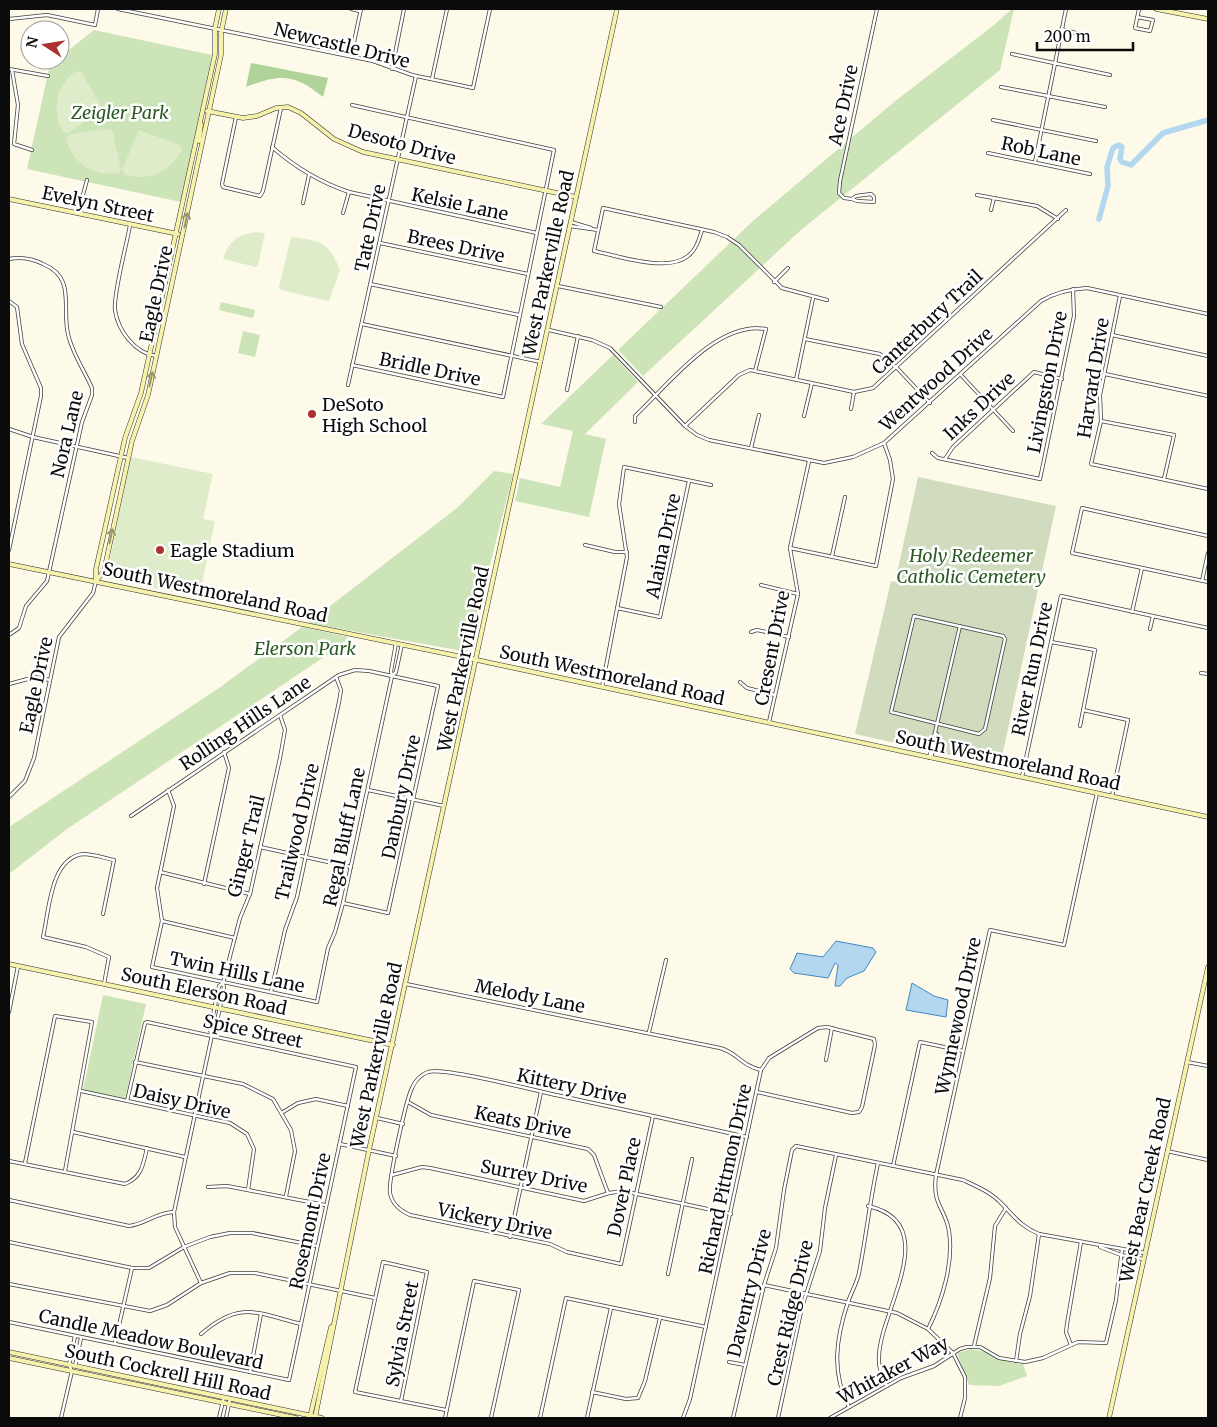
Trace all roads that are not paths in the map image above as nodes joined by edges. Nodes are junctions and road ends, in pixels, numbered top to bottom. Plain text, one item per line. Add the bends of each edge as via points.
1 (98, 9) edge
2 (118, 9) edge
3 (219, 9) edge
4 (226, 9) edge
5 (351, 9) edge
6 (404, 9) edge
7 (447, 9) edge
8 (490, 9) edge
9 (617, 9) edge
10 (877, 9) edge
11 (1066, 9) edge
12 (1139, 9) edge
13 (1156, 9) edge
14 (360, 10) edge
15 (1138, 17) junction
16 (9, 18) edge
17 (1208, 19) edge
18 (215, 28) junction
19 (1061, 29) junction
20 (221, 30) junction
21 (1083, 35) dead end
22 (215, 54) junction
23 (1012, 54) dead end
24 (221, 55) junction
25 (351, 56) junction
26 (1055, 63) junction
27 (11, 69) edge
28 (392, 69) junction
29 (1110, 75) dead end
30 (48, 76) dead end
31 (416, 76) junction
32 (432, 79) junction
33 (1002, 87) dead end
34 (1048, 96) junction
35 (352, 106) dead end
36 (1105, 107) dead end
37 (282, 108) junction
38 (202, 110) junction
39 (208, 111) junction
40 (236, 117) junction
41 (407, 118) junction
42 (993, 120) dead end
43 (199, 124) junction
44 (1041, 129) junction
45 (1096, 141) dead end
46 (272, 147) junction
47 (32, 150) dead end
48 (988, 153) dead end
49 (198, 156) junction
50 (398, 160) junction
51 (1034, 162) junction
52 (1090, 174) dead end
53 (309, 175) junction
54 (87, 180) dead end
55 (349, 192) junction
56 (546, 192) junction
57 (977, 195) dead end
58 (576, 197) junction
59 (994, 198) junction
60 (9, 199) edge
61 (183, 199) junction
62 (852, 199) junction
63 (190, 200) junction
64 (389, 201) junction
65 (303, 203) dead end
66 (991, 210) dead end
67 (1066, 210) dead end
68 (343, 213) dead end
69 (78, 214) junction
70 (1058, 219) junction
71 (571, 224) junction
72 (130, 225) junction
73 (598, 230) junction
74 (702, 230) junction
75 (537, 233) junction
76 (176, 234) junction
77 (183, 235) junction
78 (380, 242) junction
79 (9, 259) edge
80 (788, 268) dead end
81 (528, 274) junction
82 (774, 282) junction
83 (370, 284) junction
84 (558, 286) junction
85 (1073, 289) junction
86 (163, 291) junction
87 (170, 293) junction
88 (1120, 296) junction
89 (813, 298) junction
90 (827, 300) dead end
91 (9, 301) edge
92 (661, 307) dead end
93 (1208, 314) edge
94 (519, 315) junction
95 (362, 324) junction
96 (548, 330) junction
97 (1112, 335) junction
98 (578, 336) junction
99 (805, 339) junction
100 (149, 355) junction
101 (156, 356) junction
102 (511, 356) junction
103 (1208, 356) edge
104 (541, 362) junction
105 (352, 365) junction
106 (898, 368) junction
107 (755, 371) junction
108 (960, 374) junction
109 (1105, 374) junction
110 (1062, 379) junction
111 (796, 380) junction
112 (812, 384) junction
113 (348, 385) dead end
114 (567, 390) dead end
115 (854, 392) junction
116 (656, 396) junction
117 (1208, 396) edge
118 (930, 403) junction
119 (851, 408) dead end
120 (993, 410) junction
121 (759, 416) dead end
122 (804, 416) dead end
123 (1101, 421) junction
124 (635, 422) dead end
125 (685, 426) junction
126 (9, 428) edge
127 (1012, 431) dead end
128 (33, 437) junction
129 (884, 443) junction
130 (77, 446) junction
131 (752, 448) junction
132 (932, 453) dead end
133 (120, 456) junction
134 (128, 458) junction
135 (945, 460) junction
136 (809, 461) junction
137 (1164, 479) junction
138 (689, 481) junction
139 (711, 486) dead end
140 (1208, 489) edge
141 (845, 497) dead end
142 (1208, 536) edge
143 (585, 545) dead end
144 (790, 548) junction
145 (9, 550) edge
146 (627, 552) junction
147 (1208, 553) edge
148 (832, 556) junction
149 (9, 564) edge
150 (1142, 568) junction
151 (50, 573) junction
152 (96, 581) junction
153 (1202, 581) junction
154 (1208, 582) edge
155 (761, 585) dead end
156 (798, 594) junction
157 (617, 608) junction
158 (1132, 612) junction
159 (1153, 616) junction
160 (960, 626) junction
161 (1208, 628) edge
162 (1150, 629) dead end
163 (751, 632) dead end
164 (9, 635) edge
165 (788, 637) junction
166 (1051, 642) junction
167 (399, 644) junction
168 (477, 660) junction
169 (1201, 673) dead end
170 (1208, 674) edge
171 (392, 676) junction
172 (336, 677) junction
173 (50, 680) junction
174 (740, 682) dead end
175 (9, 684) edge
176 (438, 686) joint
177 (602, 687) junction
178 (775, 695) junction
179 (1083, 710) junction
180 (280, 715) junction
181 (770, 722) junction
182 (938, 724) junction
183 (1080, 726) dead end
184 (224, 752) junction
185 (930, 758) junction
186 (1022, 777) junction
187 (168, 790) junction
188 (368, 790) junction
189 (1098, 793) junction
190 (1112, 796) junction
191 (9, 797) edge
192 (413, 799) junction
193 (445, 806) junction
194 (131, 816) dead end
195 (1208, 817) edge
196 (260, 847) junction
197 (306, 857) junction
198 (351, 866) junction
199 (160, 872) junction
200 (204, 884) junction
201 (250, 894) junction
202 (343, 903) junction
203 (103, 914) dead end
204 (162, 921) junction
205 (235, 938) junction
206 (666, 960) dead end
207 (9, 964) edge
208 (18, 966) junction
209 (1208, 967) edge
210 (223, 982) junction
211 (104, 984) junction
212 (406, 984) junction
213 (271, 992) junction
214 (317, 1002) joint
215 (217, 1008) junction
216 (9, 1012) edge
217 (832, 1028) junction
218 (649, 1032) junction
219 (212, 1035) junction
220 (393, 1045) junction
221 (963, 1051) junction
222 (826, 1060) dead end
223 (135, 1062) junction
224 (1187, 1062) junction
225 (1208, 1066) edge
226 (356, 1067) joint
227 (762, 1070) junction
228 (203, 1076) junction
229 (81, 1091) junction
230 (541, 1092) junction
231 (757, 1092) junction
232 (127, 1101) junction
233 (408, 1102) junction
234 (348, 1106) junction
235 (282, 1112) junction
236 (194, 1115) junction
237 (653, 1116) junction
238 (377, 1118) junction
239 (403, 1124) junction
240 (73, 1132) junction
241 (531, 1136) junction
242 (748, 1137) junction
243 (340, 1144) junction
244 (147, 1148) junction
245 (369, 1150) junction
246 (1167, 1151) junction
247 (836, 1154) junction
248 (396, 1156) junction
249 (185, 1157) junction
250 (692, 1159) dead end
251 (1208, 1160) edge
252 (9, 1161) edge
253 (24, 1163) junction
254 (878, 1163) junction
255 (893, 1166) junction
256 (65, 1171) junction
257 (392, 1175) junction
258 (936, 1175) junction
259 (208, 1186) dead end
260 (520, 1187) junction
261 (248, 1190) junction
262 (608, 1193) junction
263 (635, 1193) junction
264 (286, 1196) junction
265 (9, 1200) edge
266 (683, 1204) junction
267 (325, 1205) junction
268 (868, 1206) junction
269 (1006, 1208) junction
270 (174, 1212) junction
271 (731, 1214) junction
272 (1039, 1234) junction
273 (510, 1237) junction
274 (9, 1242) edge
275 (1081, 1242) junction
276 (1094, 1244) junction
277 (318, 1246) junction
278 (184, 1247) junction
279 (1122, 1249) junction
280 (1145, 1253) junction
281 (1121, 1255) junction
282 (1143, 1259) junction
283 (621, 1264) joint
284 (132, 1268) junction
285 (668, 1274) dead end
286 (201, 1283) junction
287 (9, 1284) edge
288 (310, 1285) junction
289 (764, 1285) junction
290 (340, 1291) junction
291 (806, 1294) junction
292 (375, 1298) junction
293 (848, 1302) junction
294 (123, 1307) junction
295 (611, 1308) junction
296 (890, 1312) junction
297 (261, 1314) junction
298 (335, 1315) junction
299 (660, 1318) junction
300 (9, 1322) edge
301 (301, 1324) junction
302 (706, 1327) junction
303 (928, 1329) junction
304 (202, 1334) dead end
305 (75, 1336) junction
306 (81, 1337) junction
307 (115, 1343) junction
308 (1070, 1345) junction
309 (974, 1346) junction
310 (9, 1352) edge
311 (953, 1353) junction
312 (9, 1358) edge
313 (1016, 1361) junction
314 (728, 1362) dead end
315 (69, 1365) junction
316 (745, 1365) junction
317 (75, 1366) junction
318 (72, 1371) junction
319 (250, 1372) junction
320 (289, 1380) joint
321 (155, 1383) junction
322 (887, 1386) junction
323 (154, 1388) junction
324 (592, 1392) junction
325 (224, 1397) junction
326 (230, 1399) junction
327 (401, 1401) junction
328 (222, 1403) junction
329 (229, 1404) junction
330 (850, 1407) junction
331 (446, 1410) junction
332 (310, 1417) edge
333 (62, 1418) edge
334 (219, 1418) edge
335 (226, 1418) edge
336 (296, 1418) edge
337 (316, 1418) edge
338 (322, 1418) edge
339 (444, 1418) edge
340 (491, 1418) edge
341 (540, 1418) edge
342 (587, 1418) edge
343 (682, 1418) edge
344 (733, 1418) edge
345 (778, 1418) edge
346 (830, 1418) edge
347 (960, 1418) edge
348 (1109, 1418) edge

1 - 16 street via 95,25 47,15
2 - 18 street, Newcastle Drive
3 - 18 main road, Eagle Drive
4 - 20 main road, Eagle Drive
5 - 14 street
6 - 28 street
7 - 32 street
8 - 32 street, Newcastle Drive via 472,88
9 - 58 main road, West Parkerville Road
10 - 62 street, Ace Drive via 840,181 839,193
11 - 19 street
12 - 15 street
13 - 17 main road
14 - 25 street
15 - 15 street via 1135,28 1150,32 1152,20
18 - 20 street, Newcastle Drive
18 - 22 main road, Eagle Drive
19 - 21 street
19 - 26 street
20 - 24 main road, Eagle Drive
20 - 25 street, Newcastle Drive
22 - 24 main road
22 - 38 main road, Eagle Drive
23 - 26 street
24 - 39 main road, Eagle Drive
25 - 28 street, Newcastle Drive
26 - 29 street
26 - 34 street
27 - 30 street
27 - 47 street via 18,104 14,144
28 - 31 street, Newcastle Drive
31 - 32 street, Newcastle Drive
31 - 41 street, Tate Drive
33 - 34 street
34 - 36 street
34 - 44 street
35 - 41 street
37 - 40 main road via 258,116
37 - 46 street
37 - 50 main road, Desoto Drive via 301,113 328,136 349,147
38 - 39 main road
38 - 43 main road, Eagle Drive
39 - 40 main road
39 - 49 main road, Eagle Drive
40 - 46 street via 223,187 262,194
41 - 50 street, Tate Drive
41 - 56 street via 554,150
42 - 44 street
43 - 49 main road via 202,125
43 - 61 main road, Eagle Drive
44 - 45 street
44 - 51 street
46 - 53 street, Kelsie Lane
48 - 51 street, Rob Lane
49 - 63 main road, Eagle Drive
50 - 56 main road, Desoto Drive
50 - 64 street, Tate Drive
51 - 52 street, Rob Lane
53 - 55 street, Kelsie Lane
53 - 65 street
54 - 69 street
55 - 64 street, Kelsie Lane
55 - 68 street
56 - 58 main road, Desoto Drive
56 - 75 street
57 - 59 street
58 - 71 main road, West Parkerville Road
59 - 66 street
59 - 70 street via 1037,206
60 - 69 main road, Evelyn Street
61 - 63 main road
61 - 76 main road, Eagle Drive
62 - 62 street via 874,202 871,194
77 -> 63 main road, Eagle Drive
64 - 75 street, Kelsie Lane
64 - 78 street, Tate Drive
67 - 70 street, Canterbury Trail
69 - 72 main road, Evelyn Street
70 - 106 street, Canterbury Trail
71 - 73 street
71 - 84 main road, West Parkerville Road
72 - 76 main road, Evelyn Street
72 - 100 street via 114,308 128,338 143,354
73 - 74 street via 603,208
73 - 74 street via 594,251 662,264 677,263 688,256 696,247
74 - 82 street via 727,237 739,245
75 - 81 street
76 - 77 main road, Evelyn Street
76 - 86 main road, Eagle Drive
77 - 87 main road, Eagle Drive
78 - 81 street, Brees Drive
78 - 83 street, Tate Drive
79 - 130 street, Nora Lane via 18,258 50,267 64,280 64,317 69,339 92,388
80 - 82 street
81 - 94 street
82 - 89 street via 794,293
83 - 94 street
83 - 95 street, Tate Drive
84 - 92 street
84 - 96 main road, West Parkerville Road
85 - 88 street, Wentwood Drive
85 - 108 street, Wentwood Drive via 1041,301
85 - 110 street, Livingston Drive via 1074,316
86 - 87 main road
86 - 100 main road, Eagle Drive
87 - 101 main road, Eagle Drive
88 - 93 street, Wentwood Drive
88 - 97 street, Harvard Drive
89 - 90 street
89 - 99 street
91 - 128 street via 17,307 22,344 41,388
94 - 102 street
95 - 102 street
95 - 105 street, Tate Drive
96 - 98 street, Wentwood Drive
96 - 104 main road, West Parkerville Road
97 - 103 street
97 - 109 street, Harvard Drive
98 - 114 street
98 - 116 street, Wentwood Drive via 610,348
99 - 106 street via 880,354
99 - 111 street
100 - 101 street
100 - 133 main road, Eagle Drive via 141,393
134 -> 101 main road, Eagle Drive via 148,395
102 - 104 street
102 - 105 street, Bridle Drive via 503,396
104 - 168 main road, West Parkerville Road
105 - 113 street, Tate Drive
106 - 115 street, Canterbury Trail via 873,388
106 - 118 street
107 - 111 street, Canterbury Trail
107 - 116 street via 766,329 747,327 714,341
107 - 125 street via 739,375
108 - 118 street, Wentwood Drive
108 - 120 street
109 - 117 street
109 - 123 street, Harvard Drive via 1100,395
110 - 120 street, Inks Drive via 1034,372
110 - 135 street, Livingston Drive via 1040,480
111 - 112 street, Canterbury Trail
112 - 115 street, Canterbury Trail
112 - 122 street
115 - 119 street
116 - 124 street via 635,416
116 - 125 street, Wentwood Drive
118 - 129 street, Wentwood Drive
120 - 127 street
120 - 135 street, Inks Drive via 953,446
121 - 131 street
123 - 137 street, Harvard Drive via 1091,464
123 - 137 street via 1174,435
125 - 131 street, Wentwood Drive via 697,436 709,440
126 - 128 street
128 - 130 street
128 - 145 street
129 - 136 street, Wentwood Drive via 832,462
129 - 148 street via 893,479 876,566
130 - 133 street
130 - 151 street, Nora Lane
131 - 136 street, Wentwood Drive
132 - 135 street
133 - 134 street
133 - 152 main road, Eagle Drive
152 -> 134 main road, Eagle Drive via 104,571
136 - 144 street, Cresent Drive
137 - 140 street
138 - 139 street
138 - 146 street via 624,467 619,504
138 - 157 street, Alaina Drive via 660,617
141 - 148 street
142 - 150 street via 1082,508 1072,553
143 - 146 street
144 - 148 street
144 - 156 street, Cresent Drive
146 - 157 street
147 - 153 street
149 - 151 main road, South Westmoreland Road
150 - 153 street
150 - 158 street
151 - 152 main road, South Westmoreland Road
151 - 164 street, Nora Lane via 46,584 26,606 19,628
152 - 167 main road, South Westmoreland Road
152 - 173 street, Eagle Drive via 93,593 59,637
153 - 154 street
155 - 156 street
156 - 165 street, Cresent Drive
157 - 177 street
158 - 159 street
158 - 166 street, River Run Drive via 1061,596
159 - 161 street
159 - 162 street
160 - 182 street
160 - 182 street via 1005,639 993,695 985,729 979,734
160 - 182 street via 914,616 890,709 891,712
163 - 165 street via 757,630
165 - 178 street, Cresent Drive
166 - 179 street via 1095,650
166 - 186 street, River Run Drive
167 - 168 main road, South Westmoreland Road
167 - 171 street, Regal Bluff Lane
168 - 177 main road, South Westmoreland Road
168 - 193 main road, West Parkerville Road
169 - 170 street
171 - 172 street, Rolling Hills Lane via 355,670
171 - 176 street, Rolling Hills Lane
171 - 188 street, Regal Bluff Lane
172 - 180 street, Rolling Hills Lane
172 - 197 street, Trailwood Drive via 339,702
173 - 175 street via 35,677
173 - 191 street, Eagle Drive via 30,771
174 - 178 street via 747,688
176 - 192 street, Danbury Drive
177 - 181 main road, South Westmoreland Road
178 - 181 street, Cresent Drive
179 - 183 street
179 - 190 street via 1128,720
180 - 184 street, Rolling Hills Lane
180 - 196 street, Ginger Trail via 285,730
181 - 185 main road, South Westmoreland Road
182 - 185 street via 932,735
184 - 187 street, Rolling Hills Lane
184 - 200 street via 229,768
185 - 186 main road, South Westmoreland Road
186 - 189 main road, South Westmoreland Road
187 - 194 street, Rolling Hills Lane
187 - 199 street via 174,806
188 - 192 street
188 - 198 street, Regal Bluff Lane
189 - 190 main road, South Westmoreland Road
189 - 221 street, Wynnewood Drive via 1064,945 990,930
190 - 195 main road, South Westmoreland Road
192 - 193 street
192 - 202 street, Danbury Drive via 388,913
193 - 212 main road, West Parkerville Road
196 - 197 street
196 - 201 street, Ginger Trail
197 - 198 street
197 - 213 street, Trailwood Drive
198 - 202 street, Regal Bluff Lane
199 - 200 street
199 - 204 street via 156,888
200 - 201 street
201 - 205 street, Ginger Trail
202 - 214 street, Regal Bluff Lane via 328,948
203 - 211 street via 114,860 88,854 68,860 56,876 43,938 86,947 109,957
204 - 205 street
204 - 210 street, Twin Hills Lane via 152,967
205 - 210 street, Ginger Trail
206 - 218 street
207 - 208 main road, South Elerson Road
208 - 211 main road, South Elerson Road
208 - 216 street
209 - 224 main road, West Bear Creek Road
210 - 213 street, Twin Hills Lane
210 - 215 street, Ginger Trail via 219,986
211 - 215 main road, South Elerson Road
212 - 218 street, Melody Lane
212 - 220 main road, West Parkerville Road
213 - 214 street, Twin Hills Lane
215 - 219 street, Ginger Trail via 210,1030
215 - 220 main road, South Elerson Road
217 - 222 street
217 - 227 street, Richard Pittmon Drive via 818,1028 769,1058
217 - 231 street, Richard Pittmon Drive via 874,1039 866,1089 858,1112
218 - 227 street, Melody Lane via 726,1049 744,1065
219 - 223 street, Spice Street via 145,1023
219 - 226 street, Spice Street
219 - 228 street, Ginger Trail
220 - 238 main road, West Parkerville Road
221 - 255 street via 920,1042
221 - 258 street, Wynnewood Drive
223 - 228 street
223 - 232 street
224 - 225 street
224 - 246 main road, West Bear Creek Road
226 - 234 street, Rosemont Drive
227 - 231 street, Richard Pittmon Drive
228 - 235 street via 254,1088 273,1099
228 - 236 street, Ginger Trail
229 - 232 street, Daisy Drive
229 - 240 street
229 - 253 street via 92,1022 56,1016
230 - 233 street, Kittery Drive via 442,1071 428,1072 418,1078
230 - 237 street, Kittery Drive
230 - 241 street
231 - 242 street, Richard Pittmon Drive
232 - 236 street, Daisy Drive
233 - 239 street, Kittery Drive
233 - 241 street, Keats Drive via 431,1115
234 - 235 street via 316,1099 298,1103
234 - 243 street, Rosemont Drive
235 - 264 street via 291,1130 295,1151
236 - 249 street, Ginger Trail
236 - 261 street, Daisy Drive via 230,1124 247,1134 254,1149
237 - 242 street, Kittery Drive
237 - 263 street, Dover Place
238 - 239 street
238 - 245 main road, West Parkerville Road
239 - 248 street, Vickery Drive
240 - 244 street
240 - 256 street
241 - 260 street
241 - 262 street, Keats Drive via 591,1151
242 - 271 street, Richard Pittmon Drive
243 - 245 street
243 - 267 street, Rosemont Drive
244 - 249 street
244 - 256 street via 140,1173 125,1184
245 - 248 street
245 - 290 main road, West Parkerville Road
246 - 251 street
246 - 280 main road, West Bear Creek Road
247 - 254 street
247 - 289 street, Daventry Drive via 796,1146 792,1150 776,1248
247 - 291 street, Crest Ridge Drive via 820,1251
248 - 257 street, Vickery Drive
249 - 270 street, Ginger Trail
250 - 266 street
252 - 253 street
253 - 256 street
254 - 255 street
254 - 268 street
255 - 258 street
257 - 260 street, Surrey Drive via 422,1167
257 - 273 street, Vickery Drive via 390,1193 404,1212
258 - 269 street via 963,1180 981,1188
258 - 303 street, Wynnewood Drive via 935,1198 949,1230 949,1260 941,1297
259 - 261 street
260 - 262 street, Surrey Drive via 584,1201
260 - 273 street
261 - 264 street
262 - 263 street, Surrey Drive
263 - 266 street, Surrey Drive
263 - 283 street, Dover Place
264 - 267 street
265 - 270 street via 129,1226 164,1212
266 - 271 street, Surrey Drive
266 - 285 street
267 - 277 street, Rosemont Drive
268 - 293 street via 858,1277
268 - 296 street via 891,1216 905,1242 902,1274
269 - 272 street via 1022,1226
269 - 309 street via 995,1226 990,1278
270 - 278 street, Ginger Trail via 174,1227
271 - 302 street, Richard Pittmon Drive
272 - 275 street
272 - 313 street
273 - 283 street, Vickery Drive via 550,1244 567,1252
274 - 284 street
275 - 276 street
275 - 308 street via 1066,1332
276 - 279 street
276 - 281 street
277 - 278 street via 238,1233 210,1237
277 - 288 street, Rosemont Drive
278 - 284 street via 149,1268
278 - 286 street, Ginger Trail
279 - 280 street
279 - 281 street, Whitaker Way
280 - 282 main road, West Bear Creek Road
281 - 282 street
281 - 308 street, Whitaker Way via 1108,1341
282 - 348 main road, West Bear Creek Road
284 - 294 street
286 - 288 street via 230,1273 255,1272
286 - 294 street via 150,1311
287 - 294 street
288 - 290 street
288 - 301 street, Rosemont Drive
289 - 291 street
289 - 316 street, Daventry Drive
290 - 292 street
290 - 298 main road, West Parkerville Road
291 - 293 street
291 - 345 street, Crest Ridge Drive
292 - 327 street via 356,1392
292 - 327 street, Sylvia Street via 382,1262 427,1272
293 - 296 street
293 - 330 street via 836,1361 839,1382
294 - 307 street
295 - 299 street
295 - 324 street
295 - 341 street via 566,1298
296 - 303 street via 910,1318
296 - 322 street via 878,1357 880,1372
297 - 301 street
297 - 304 street via 242,1311 218,1319
297 - 319 street
298 - 332 main road, West Parkerville Road
298 - 337 main road, West Parkerville Road
299 - 302 street
299 - 324 street via 638,1398 626,1399
300 - 305 street, Candle Meadow Boulevard
301 - 320 street, Rosemont Drive
302 - 343 street, Richard Pittmon Drive via 690,1398
303 - 311 street
305 - 306 street, Candle Meadow Boulevard
305 - 315 street
306 - 307 street, Candle Meadow Boulevard
306 - 317 street
307 - 319 street, Candle Meadow Boulevard
308 - 313 street, Whitaker Way via 1043,1358
309 - 311 street, Whitaker Way
309 - 313 street, Whitaker Way via 999,1358
310 - 315 main road, South Cockrell Hill Road
311 - 322 street, Whitaker Way via 934,1366
311 - 347 street via 966,1387
312 - 318 main road, South Cockrell Hill Road
314 - 316 street
315 - 317 main road, South Cockrell Hill Road
315 - 318 street
316 - 344 street, Daventry Drive
317 - 318 street
317 - 321 main road, South Cockrell Hill Road
318 - 323 main road, South Cockrell Hill Road
318 - 333 street
319 - 320 street, Candle Meadow Boulevard
321 - 323 main road
321 - 325 main road, South Cockrell Hill Road
322 - 330 street, Whitaker Way
323 - 328 main road, South Cockrell Hill Road
324 - 342 street
325 - 326 main road, South Cockrell Hill Road
325 - 328 street
326 - 329 street
326 - 332 main road, South Cockrell Hill Road
327 - 331 street
328 - 329 main road, South Cockrell Hill Road
328 - 334 street
329 - 335 street
329 - 336 main road, South Cockrell Hill Road
330 - 346 street, Whitaker Way
331 - 339 street
331 - 340 street via 474,1281 519,1290
332 - 337 main road, South Cockrell Hill Road
337 - 338 main road, South Cockrell Hill Road

